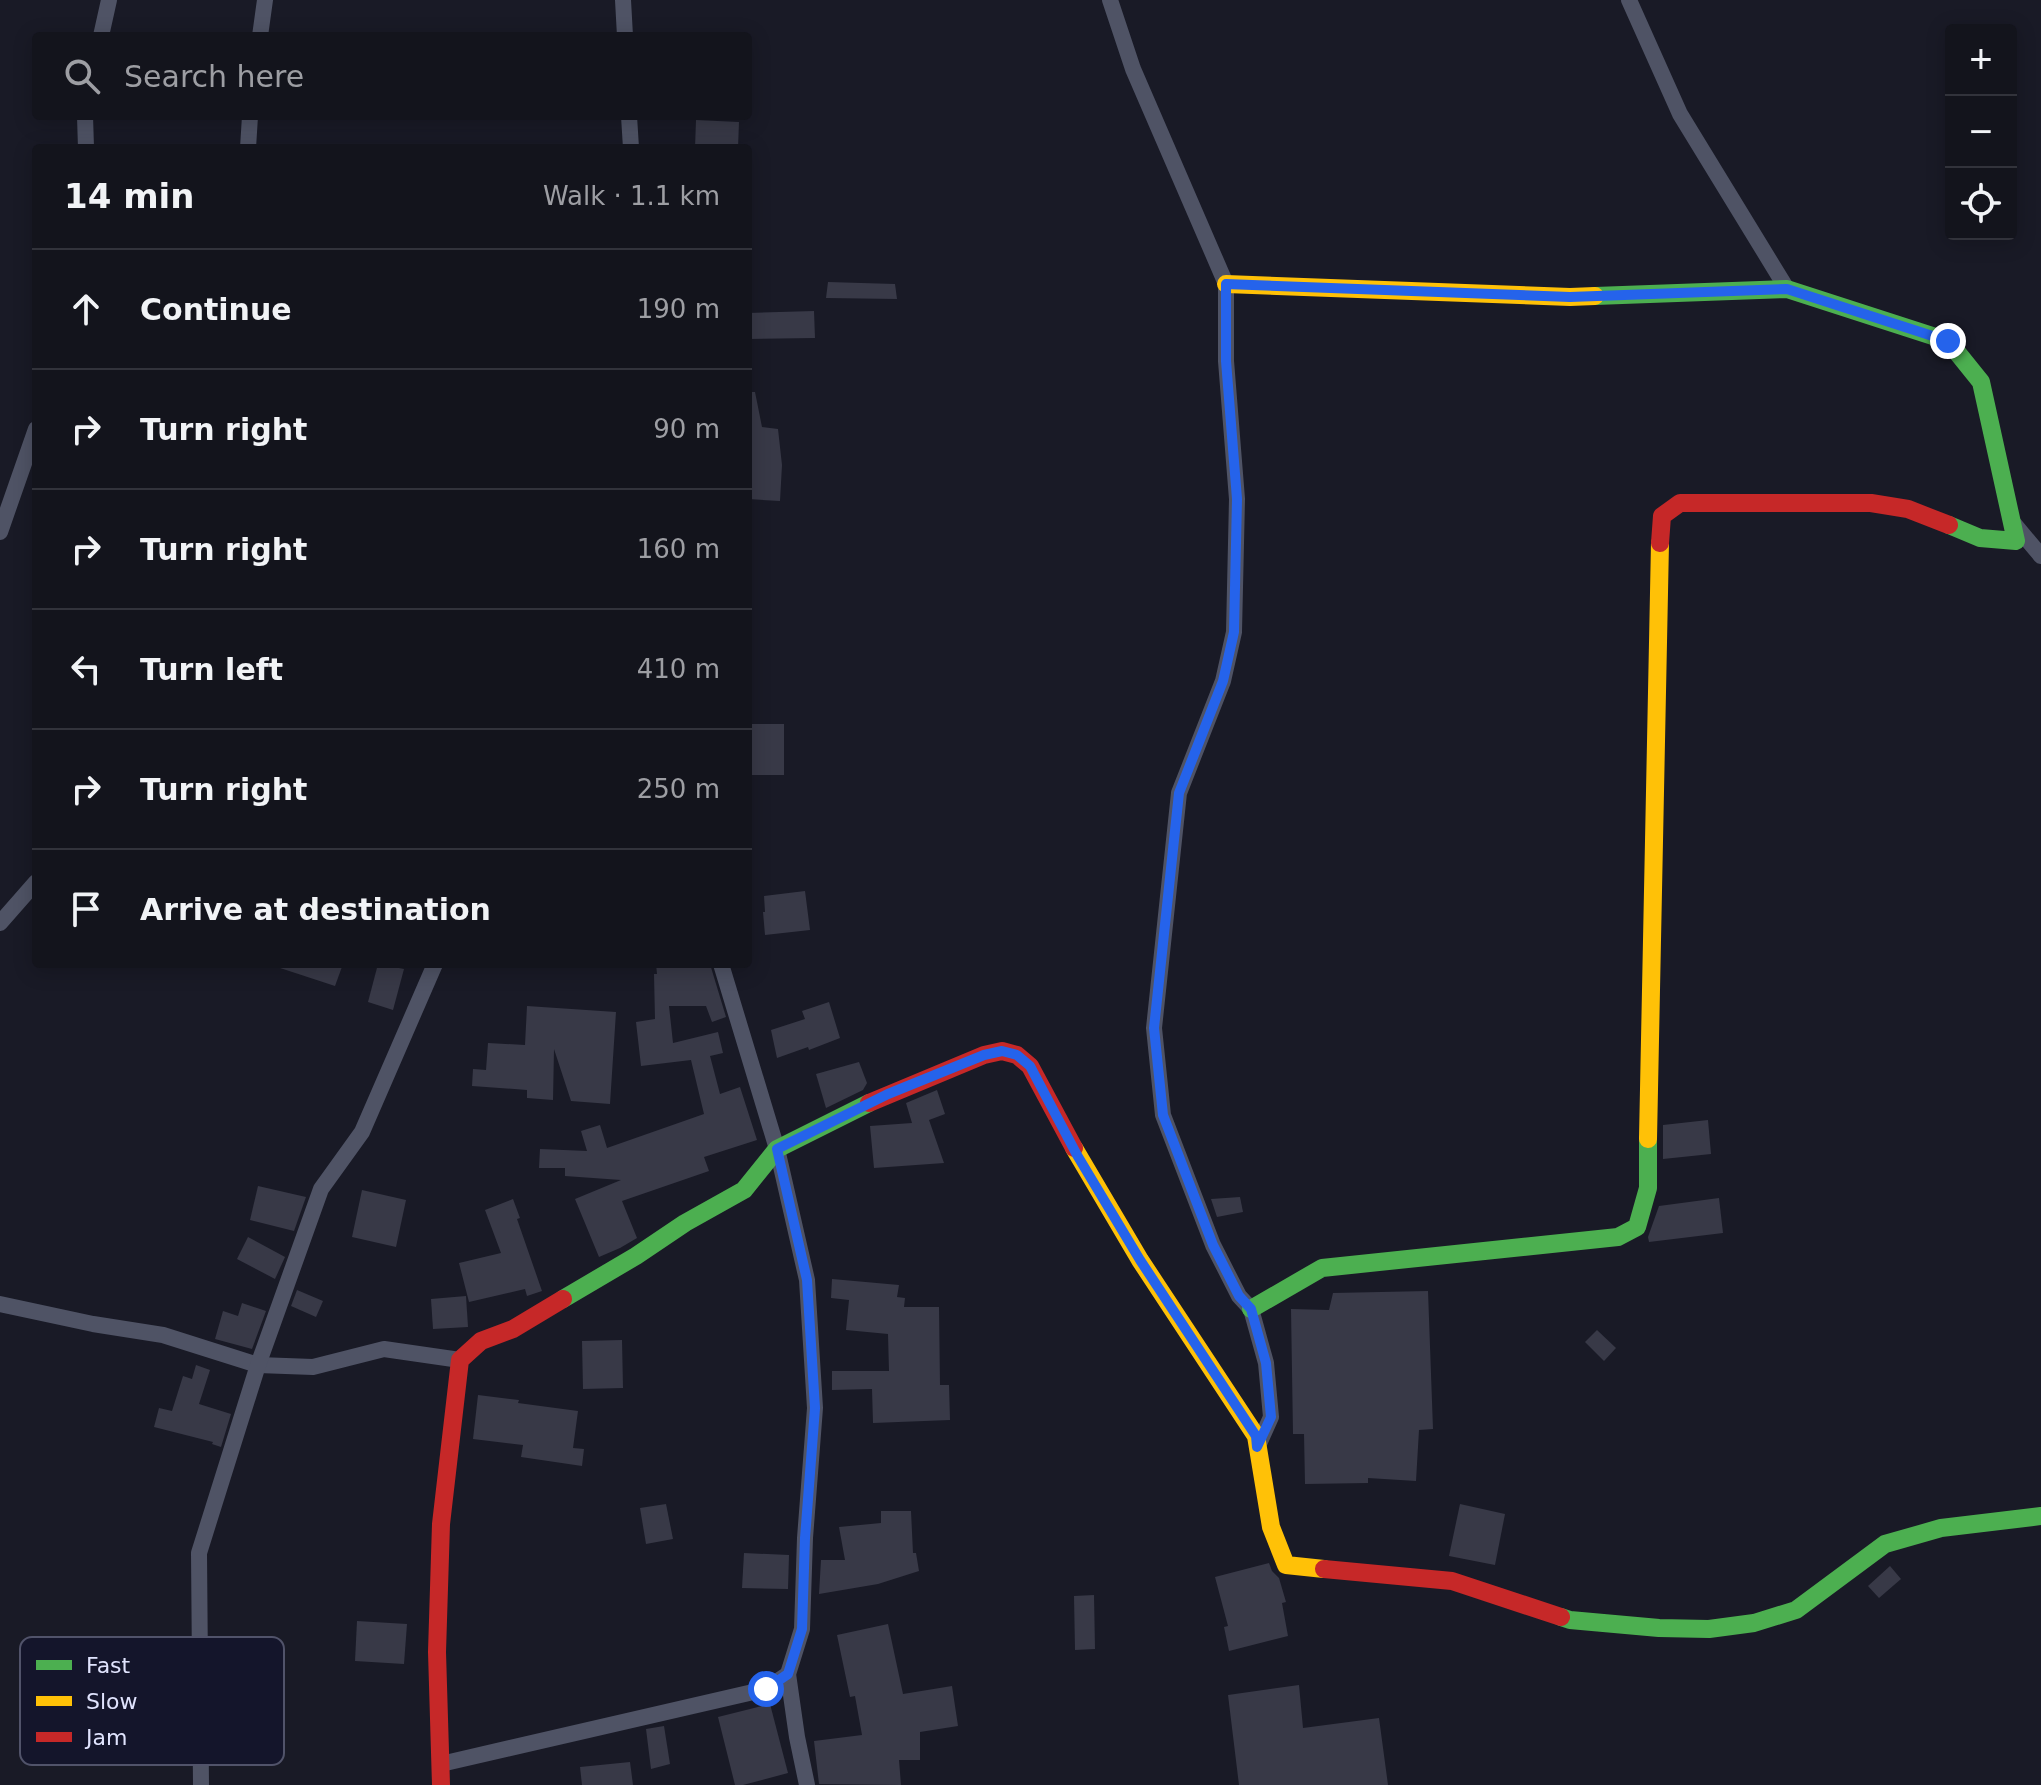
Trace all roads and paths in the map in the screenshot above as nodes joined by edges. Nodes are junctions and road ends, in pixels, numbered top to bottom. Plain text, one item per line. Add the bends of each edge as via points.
1 (109, 0) edge
2 (265, 0) edge
3 (623, 0) edge
4 (1110, 0) edge
5 (1629, 0) edge
6 (102, 32) edge
7 (261, 32) edge
8 (625, 32) edge
9 (85, 120) edge
10 (250, 120) edge
11 (629, 120) edge
12 (86, 144) edge
13 (248, 144) edge
14 (631, 144) edge
15 (1226, 284) junction
16 (1787, 289) junction
17 (32, 440) edge
18 (2009, 517) junction
19 (0, 532) edge
20 (2041, 556) edge
21 (32, 887) edge
22 (0, 923) edge
23 (433, 968) edge
24 (722, 968) edge
25 (777, 1149) junction
26 (0, 1304) edge
27 (1251, 1309) junction
28 (460, 1360) junction
29 (258, 1365) junction
30 (1257, 1447) junction
31 (2041, 1516) edge
32 (200, 1637) edge
33 (788, 1674) junction
34 (441, 1764) junction
35 (201, 1765) edge
36 (201, 1785) edge
37 (441, 1785) edge
38 (807, 1785) edge

1 - 6 street
2 - 7 street
3 - 8 street
4 - 15 street via 1133,69
5 - 16 street via 1680,114
9 - 12 street
10 - 13 street
11 - 14 street
15 - 16 street via 1570,297
15 - 27 street via 1237,499 1234,632 1223,681 1179,793 1154,1028 1163,1115 1213,1245
16 - 18 street via 1948,341 1981,382
17 - 19 street
18 - 20 street
18 - 27 street via 2016,541 1980,538 1908,509 1871,503 1680,503 1662,516 1648,1188 1637,1227 1618,1237 1322,1268
21 - 22 street
23 - 29 street via 362,1132 321,1189
24 - 25 street
25 - 28 street via 744,1190 513,1329 481,1341
25 - 30 street via 888,1094 984,1055 1017,1055 1030,1066 1077,1155 1256,1436
25 - 33 street via 807,1280 815,1408 802,1629
26 - 29 street via 163,1335
27 - 30 street via 1266,1363 1271,1417
28 - 29 street via 384,1349 313,1367
28 - 34 street via 441,1524
29 - 32 street via 199,1553
30 - 31 street via 1271,1527 1286,1565 1452,1581 1570,1620 1659,1628 1754,1623 1796,1610 1885,1544 1941,1528
33 - 34 street via 766,1689
33 - 38 street
34 - 37 street
35 - 36 street

